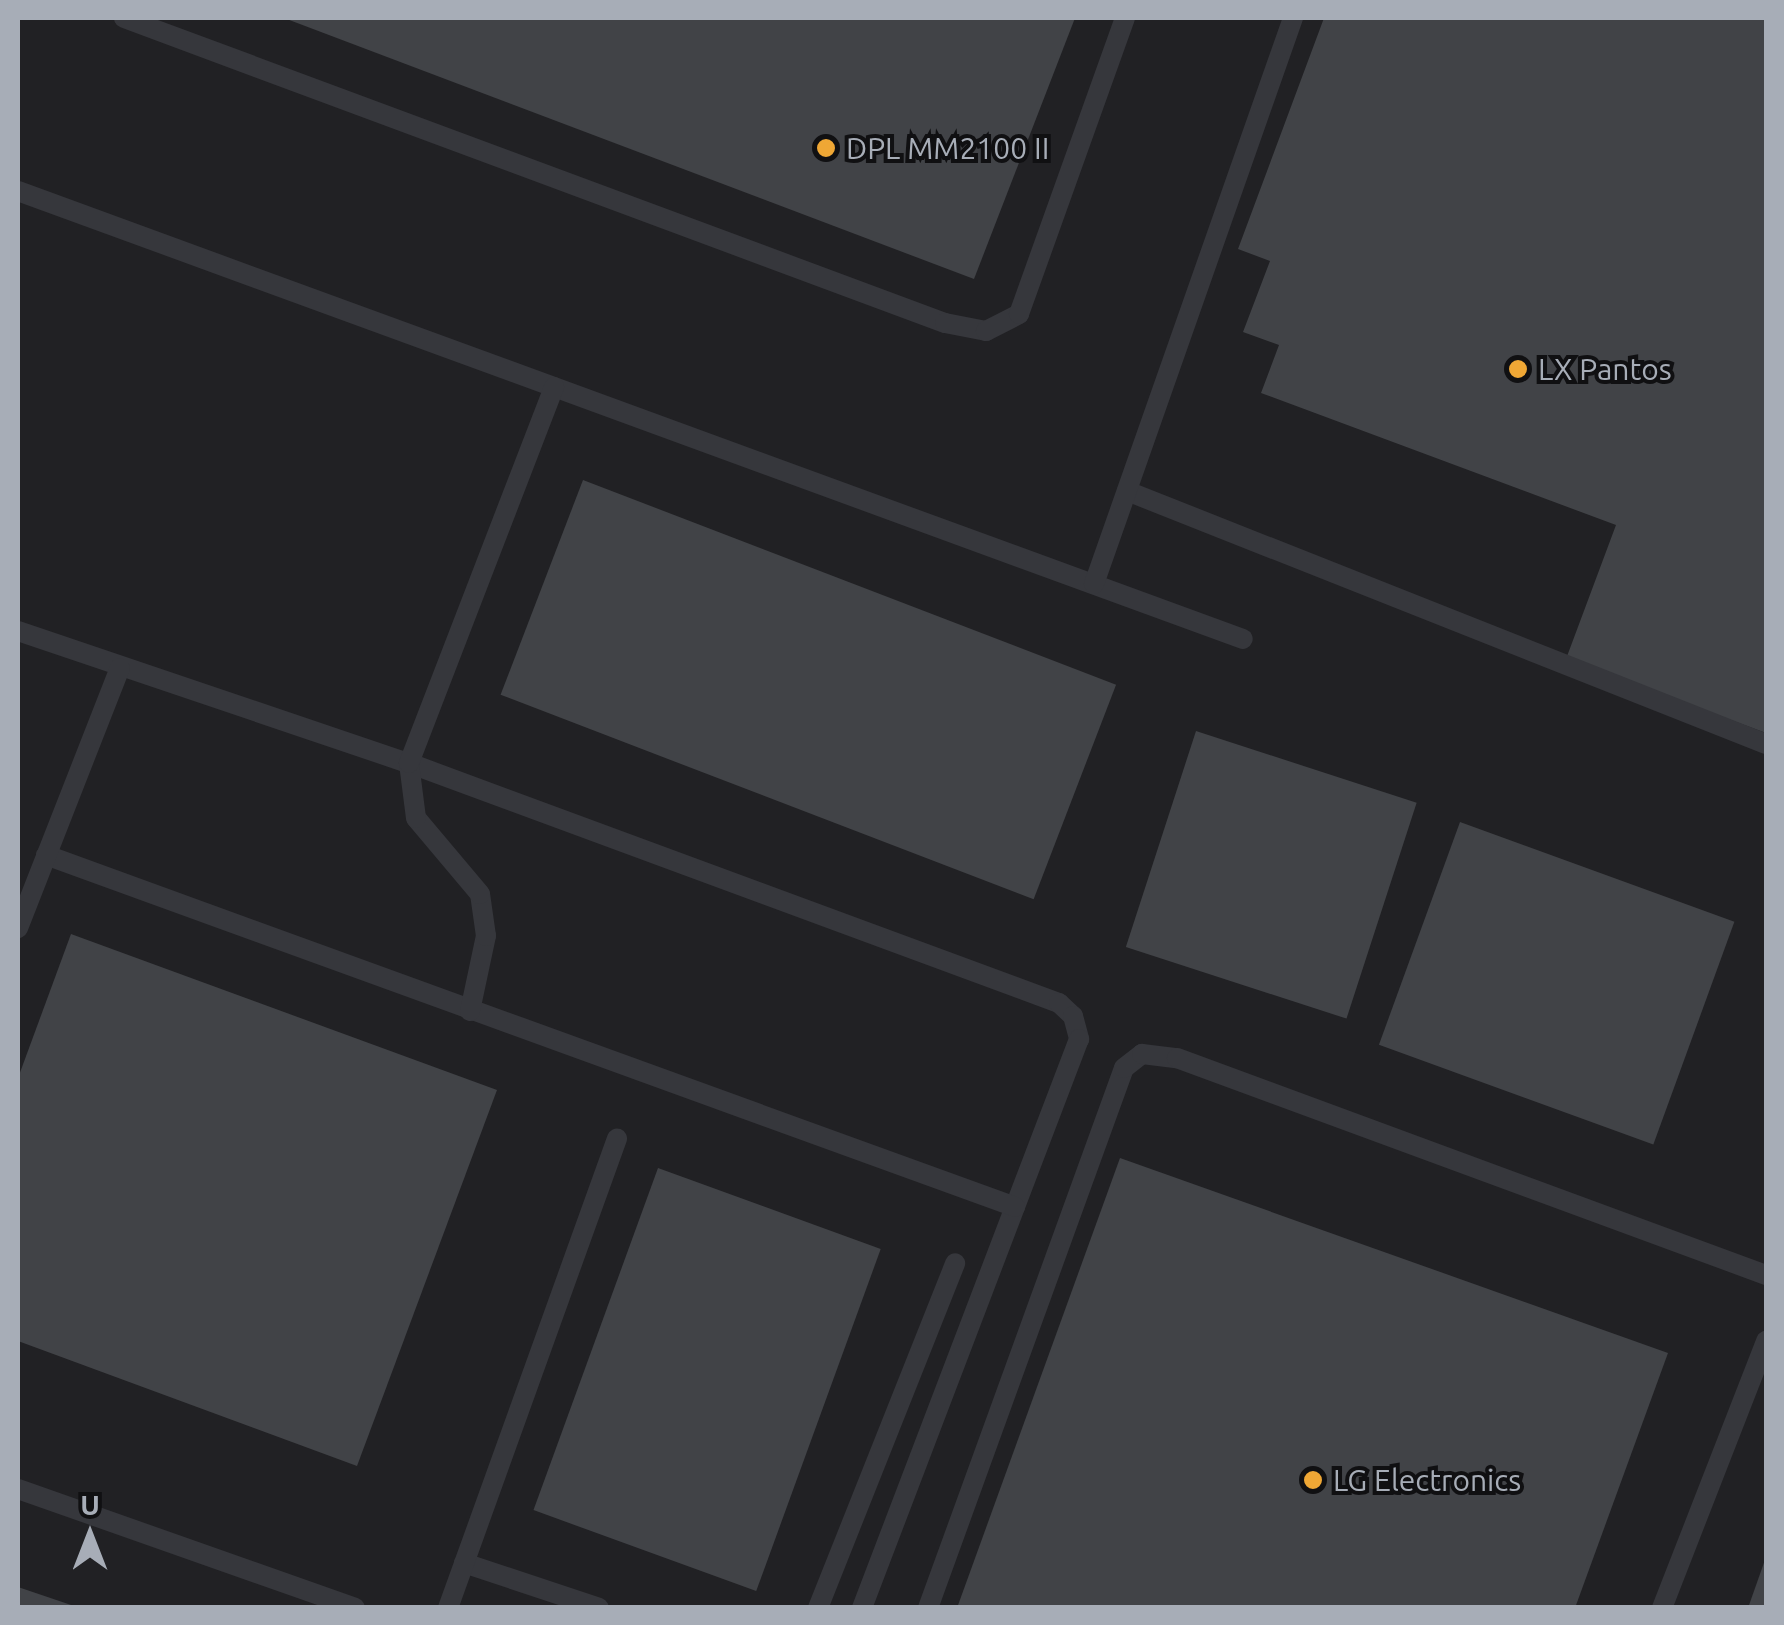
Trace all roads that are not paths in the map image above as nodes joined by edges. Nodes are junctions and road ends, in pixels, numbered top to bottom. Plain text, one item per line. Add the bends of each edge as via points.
1 (124, 18) edge
2 (1126, 18) edge
3 (1293, 18) edge
4 (18, 191) edge
5 (554, 387) junction
6 (1127, 491) junction
7 (1094, 584) junction
8 (18, 631) edge
9 (1243, 640) dead end
10 (120, 668) junction
11 (1766, 744) edge
12 (408, 763) junction
13 (46, 855) junction
14 (18, 928) edge
15 (470, 1011) junction
16 (617, 1138) dead end
17 (1015, 1207) junction
18 (955, 1262) dead end
19 (1766, 1275) edge
20 (1766, 1341) edge
21 (18, 1489) edge
22 (464, 1562) junction
23 (355, 1608) edge
24 (448, 1608) edge
25 (598, 1608) edge
26 (818, 1608) edge
27 (862, 1608) edge
28 (928, 1608) edge
29 (1662, 1608) edge

1 - 2 lane via 945,324 986,331 1018,314
3 - 6 lane
4 - 5 lane
5 - 7 lane
5 - 12 lane
6 - 7 lane
6 - 11 lane
7 - 9 lane
8 - 10 lane
10 - 12 lane
10 - 13 lane
12 - 15 lane via 416,818 480,894 486,936
12 - 17 lane via 1059,1003 1073,1016 1079,1039
13 - 14 lane
13 - 15 lane
15 - 17 lane
16 - 22 lane
17 - 27 lane
18 - 26 lane
19 - 28 lane via 1177,1058 1142,1054 1124,1068
20 - 29 lane
21 - 23 lane
22 - 24 lane
22 - 25 lane

